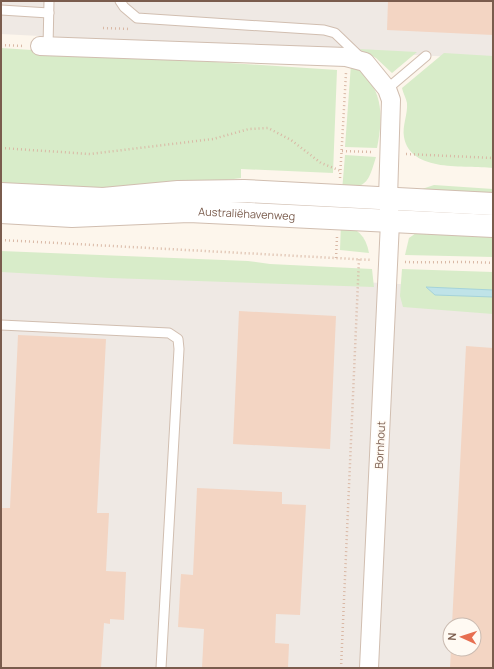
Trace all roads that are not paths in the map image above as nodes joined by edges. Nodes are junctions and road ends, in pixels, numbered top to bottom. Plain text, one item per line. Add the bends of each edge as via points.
1 (49, 1) edge
2 (120, 1) edge
3 (1, 10) edge
4 (49, 13) junction
5 (44, 47) joint
6 (426, 56) dead end
7 (365, 62) junction
8 (387, 89) junction
9 (1, 194) edge
10 (388, 199) junction
11 (493, 204) edge
12 (1, 212) edge
13 (390, 222) junction
14 (493, 226) edge
15 (1, 325) edge
16 (161, 668) edge
17 (368, 668) edge

1 - 4 lane
2 - 7 lane via 137,18 324,30 335,33
3 - 4 lane
4 - 5 lane
5 - 7 street via 346,57
6 - 8 lane
7 - 8 street
8 - 10 street via 392,105
9 - 10 street, Australiëhavenweg via 103,199 198,191
10 - 11 street, Australiëhavenweg
10 - 13 street, Bornhout
12 - 13 street, Australiëhavenweg via 72,216 189,211
13 - 14 street, Australiëhavenweg
13 - 17 street, Bornhout
15 - 16 lane via 169,333 178,339 180,349

